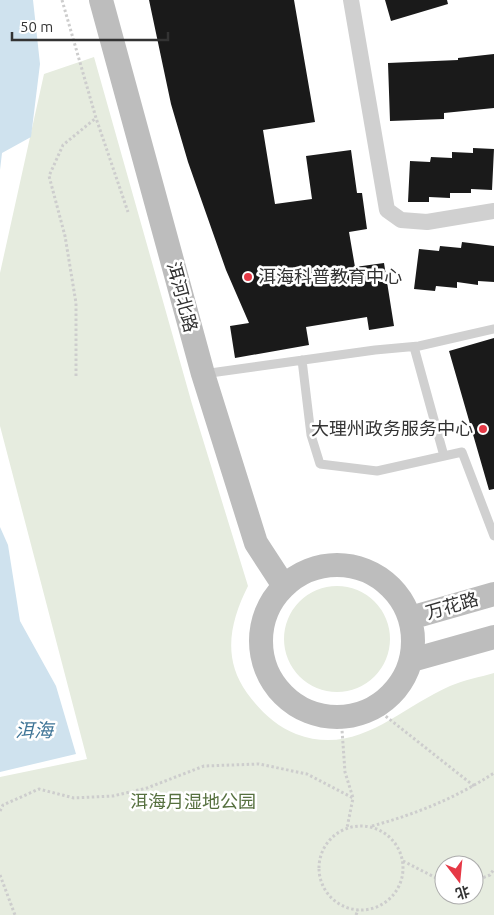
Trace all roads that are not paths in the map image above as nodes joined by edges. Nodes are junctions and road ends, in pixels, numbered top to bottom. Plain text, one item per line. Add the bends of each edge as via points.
1 (101, 0) edge
2 (351, 0) edge
3 (494, 211) edge
4 (494, 329) edge
5 (414, 347) junction
6 (302, 360) junction
7 (203, 374) junction
8 (444, 456) junction
9 (494, 536) edge
10 (284, 586) junction
11 (494, 594) edge
12 (410, 618) junction
13 (494, 637) edge
14 (412, 660) junction

1 - 7 street, 洱河北路
2 - 3 street via 387,210 401,220 427,222
4 - 5 lane
5 - 6 lane
5 - 8 lane
6 - 7 lane
6 - 8 lane via 311,435 320,464 377,471
7 - 10 street, 洱河北路 via 256,543
8 - 9 lane via 462,452
10 - 12 street via 305,572 330,565 356,567 380,578 398,595
10 - 14 street via 271,602 263,621 260,641 263,662 272,680 284,696 301,708 320,715 358,714 391,694 404,678
11 - 12 street, 万花路
12 - 14 street
13 - 14 street

